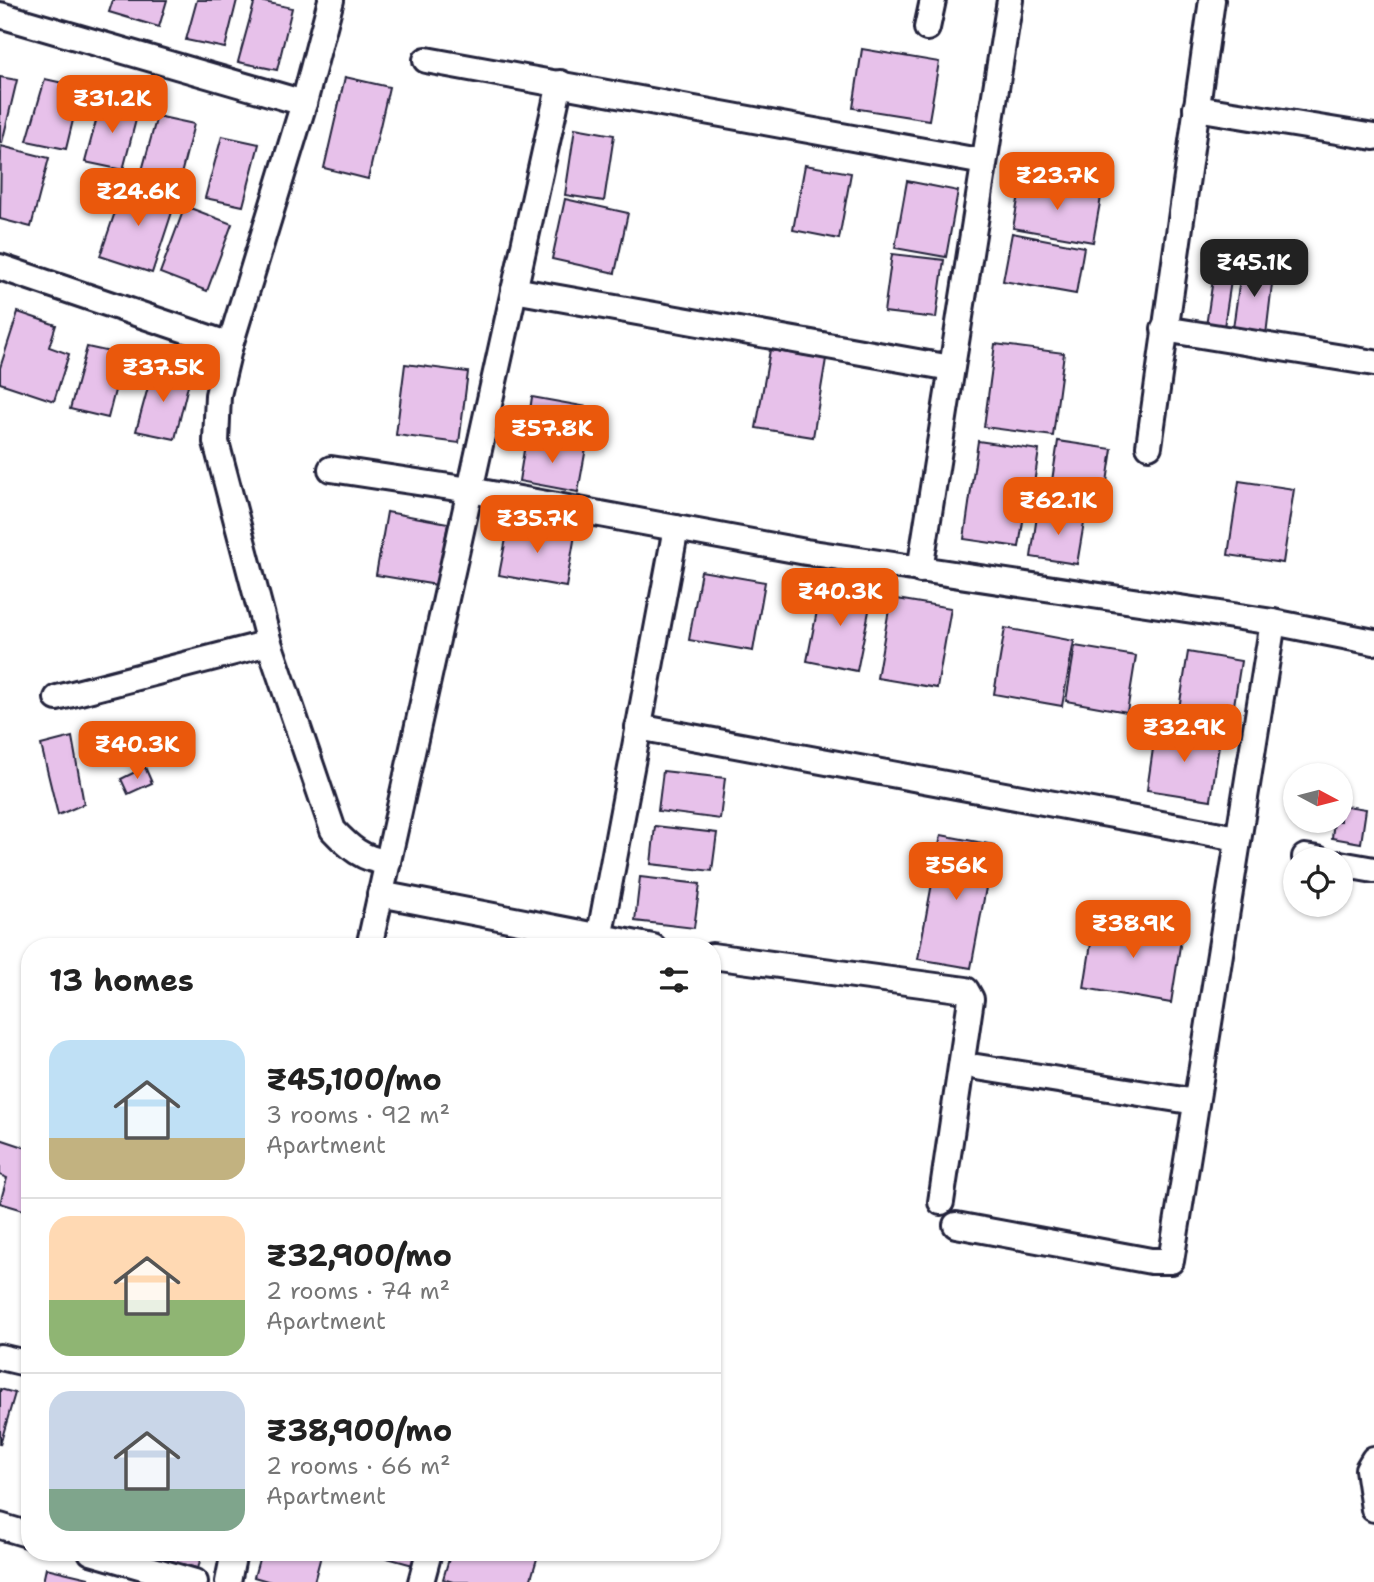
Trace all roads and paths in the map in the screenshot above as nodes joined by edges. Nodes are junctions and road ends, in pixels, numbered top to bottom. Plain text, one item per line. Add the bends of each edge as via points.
1 (331, 0) edge
2 (933, 0) edge
3 (1010, 0) edge
4 (1212, 0) edge
5 (0, 15) edge
6 (927, 28) dead end
7 (426, 60) dead end
8 (560, 83) junction
9 (304, 103) junction
10 (1196, 108) junction
11 (1374, 136) edge
12 (984, 162) junction
13 (0, 267) edge
14 (514, 290) junction
15 (1164, 329) junction
16 (230, 345) junction
17 (1374, 363) edge
18 (951, 368) junction
19 (1149, 446) dead end
20 (331, 469) dead end
21 (470, 490) junction
22 (676, 528) junction
23 (920, 570) junction
24 (1273, 622) junction
25 (1374, 642) edge
26 (269, 643) junction
27 (57, 698) dead end
28 (638, 727) junction
29 (1237, 838) junction
30 (388, 862) junction
31 (1353, 866) edge
32 (1374, 870) edge
33 (380, 894) junction
34 (371, 938) edge
35 (594, 938) edge
36 (599, 938) edge
37 (721, 957) edge
38 (977, 1067) dead end
39 (1196, 1102) junction
40 (941, 1202) dead end
41 (956, 1225) dead end
42 (0, 1357) edge
43 (21, 1362) edge
44 (1374, 1459) edge
45 (1374, 1509) edge
46 (0, 1526) edge
47 (21, 1532) edge
48 (122, 1561) edge
49 (232, 1561) edge
50 (427, 1561) edge
51 (195, 1582) edge
52 (228, 1582) edge
53 (421, 1582) edge

1 - 9 street
2 - 6 street
3 - 12 street
4 - 10 street
5 - 9 street
7 - 8 street
8 - 12 street
8 - 14 street
9 - 16 street
10 - 11 street
10 - 15 street
12 - 18 street
13 - 16 street
14 - 18 street
14 - 21 street
15 - 17 street
15 - 19 street
16 - 26 street via 218,395 216,442
18 - 23 street
20 - 21 street
21 - 22 street
21 - 30 street
22 - 23 street
22 - 28 street
23 - 24 street
24 - 25 street
24 - 29 street
26 - 27 street
26 - 30 street via 333,830 352,850
28 - 29 street
28 - 36 street
29 - 39 street
30 - 33 street
31 - 32 street
33 - 34 street
33 - 35 street
37 - 40 street via 966,990 971,999
38 - 39 street
39 - 41 street via 1171,1261
42 - 43 street
44 - 45 street via 1368,1469
46 - 47 street
48 - 51 street
49 - 52 street
50 - 53 street

